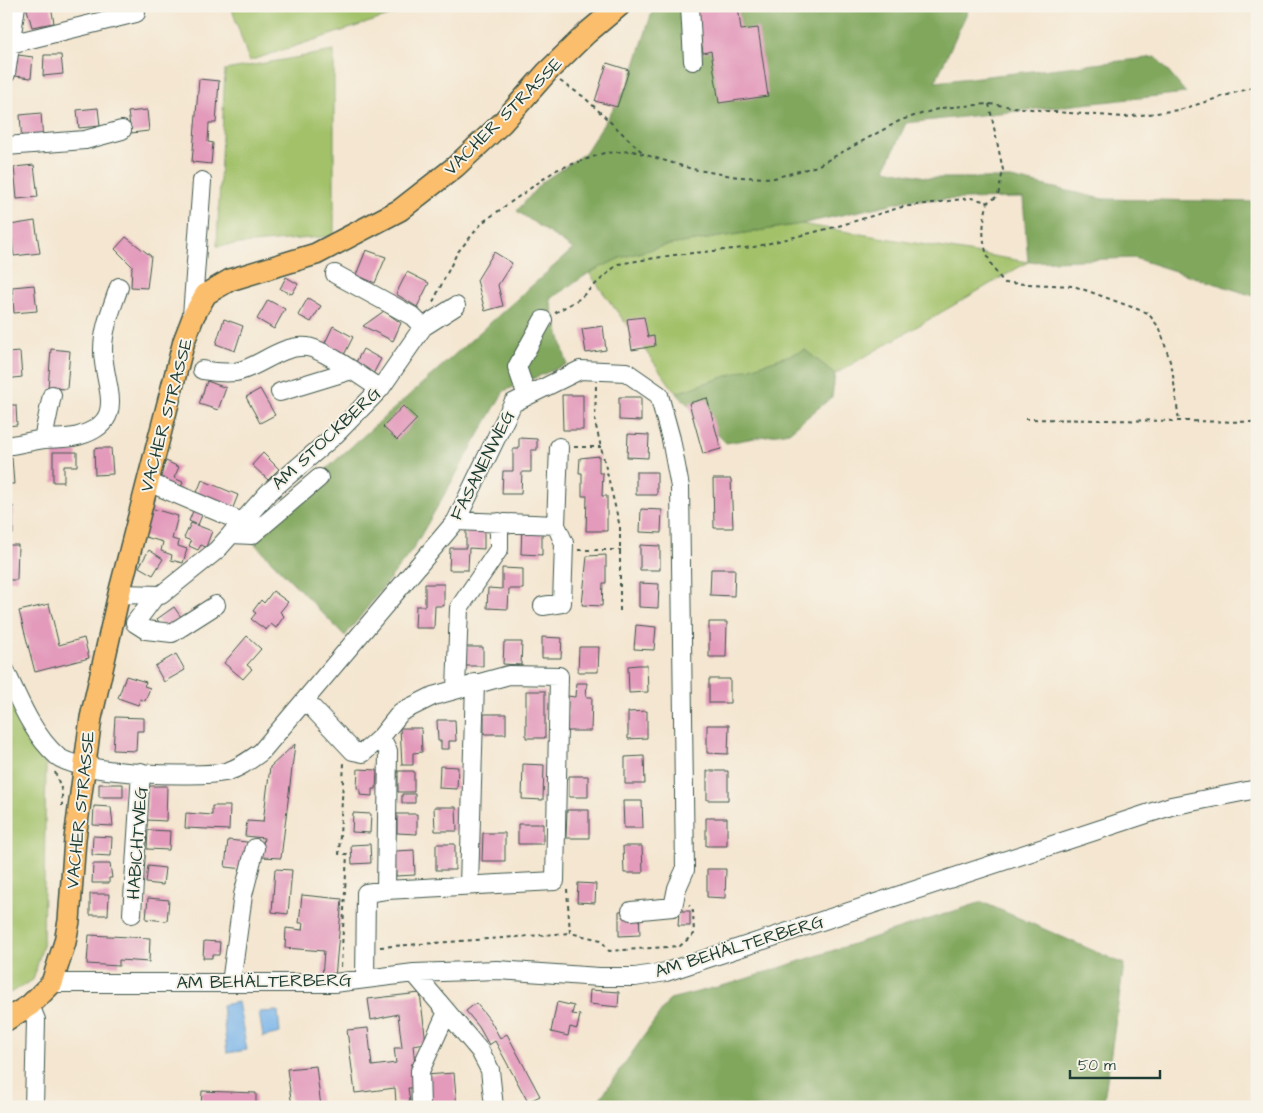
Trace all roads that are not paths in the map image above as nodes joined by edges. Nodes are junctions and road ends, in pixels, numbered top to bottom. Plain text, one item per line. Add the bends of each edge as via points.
1 (16, 6) edge
2 (619, 6) edge
3 (690, 6) edge
4 (136, 13) dead end
5 (8, 44) edge
6 (693, 60) dead end
7 (6, 74) edge
8 (122, 130) dead end
9 (6, 146) edge
10 (202, 181) dead end
11 (335, 274) dead end
12 (119, 287) dead end
13 (456, 306) dead end
14 (192, 319) junction
15 (543, 320) road end
16 (423, 327) junction
17 (202, 370) dead end
18 (352, 370) junction
19 (380, 389) junction
20 (280, 392) dead end
21 (52, 395) dead end
22 (527, 396) junction
23 (43, 439) junction
24 (6, 446) edge
25 (559, 447) road end
26 (319, 478) dead end
27 (148, 482) junction
28 (456, 521) junction
29 (499, 522) junction
30 (556, 525) junction
31 (237, 528) junction
32 (120, 594) junction
33 (156, 595) junction
34 (216, 605) dead end
35 (543, 606) dead end
36 (6, 672) edge
37 (475, 684) junction
38 (456, 689) junction
39 (305, 700) junction
40 (381, 737) junction
41 (84, 767) junction
42 (141, 772) junction
43 (1257, 789) edge
44 (256, 848) dead end
45 (470, 885) junction
46 (386, 890) junction
47 (631, 911) dead end
48 (132, 914) dead end
49 (414, 973) junction
50 (365, 979) junction
51 (232, 983) junction
52 (52, 984) junction
53 (30, 1005) junction
54 (447, 1012) junction
55 (6, 1020) edge
56 (34, 1107) edge
57 (421, 1107) edge
58 (494, 1107) edge

1 - 5 street
2 - 14 main road, VACHER STRASSE via 547,72 502,123 462,161 400,210 316,254 230,280 206,294
3 - 6 street
4 - 5 street
5 - 7 street
8 - 9 street via 85,140
10 - 14 street
11 - 16 street via 412,316
12 - 23 street via 104,340 111,398 107,418 99,427 76,437
13 - 16 street, AM STOCKBERG
14 - 27 main road, VACHER STRASSE
15 - 22 street via 517,367
16 - 19 street, AM STOCKBERG
17 - 18 street via 235,372 284,350 308,347
18 - 19 street
18 - 20 street, AM STOCKBERG
19 - 31 street, AM STOCKBERG via 335,435 268,493
21 - 23 street
22 - 28 street, FASANENWEG via 513,403
22 - 47 street, FASANENWEG via 580,370 626,372 659,395 671,439 680,487 685,870 673,907
23 - 24 street
25 - 30 street
26 - 31 street via 252,535
27 - 31 street
27 - 32 main road, VACHER STRASSE
28 - 29 street
28 - 39 street, FASANENWEG
29 - 30 street
29 - 38 street via 499,550 459,608
30 - 35 street via 564,543 562,603
31 - 33 street, AM STOCKBERG via 217,550 161,595
32 - 33 street
32 - 41 main road, VACHER STRASSE via 100,672
33 - 34 street, AM STOCKBERG via 135,623 146,630 172,633
36 - 41 street, FASANENWEG via 27,718 58,756
37 - 38 street
37 - 45 street
37 - 45 street via 509,675 559,676 555,881
38 - 40 street via 401,712
39 - 40 street via 351,749 363,753
39 - 42 street, FASANENWEG via 261,752 228,771 206,775
40 - 46 street via 388,751
41 - 42 street, FASANENWEG
41 - 52 main road, VACHER STRASSE via 69,921
42 - 48 street, HABICHTWEG
43 - 49 street, AM BEHÄLTERBERG via 1171,806 666,972 599,977 497,970
44 - 51 street via 243,895
45 - 46 street
46 - 50 street via 366,893
49 - 50 street, AM BEHÄLTERBERG
49 - 54 street
50 - 51 street, AM BEHÄLTERBERG
51 - 52 street, AM BEHÄLTERBERG
52 - 53 main road
53 - 55 main road
53 - 56 street via 36,1020
54 - 57 street via 420,1071
54 - 58 street via 480,1051 490,1070

